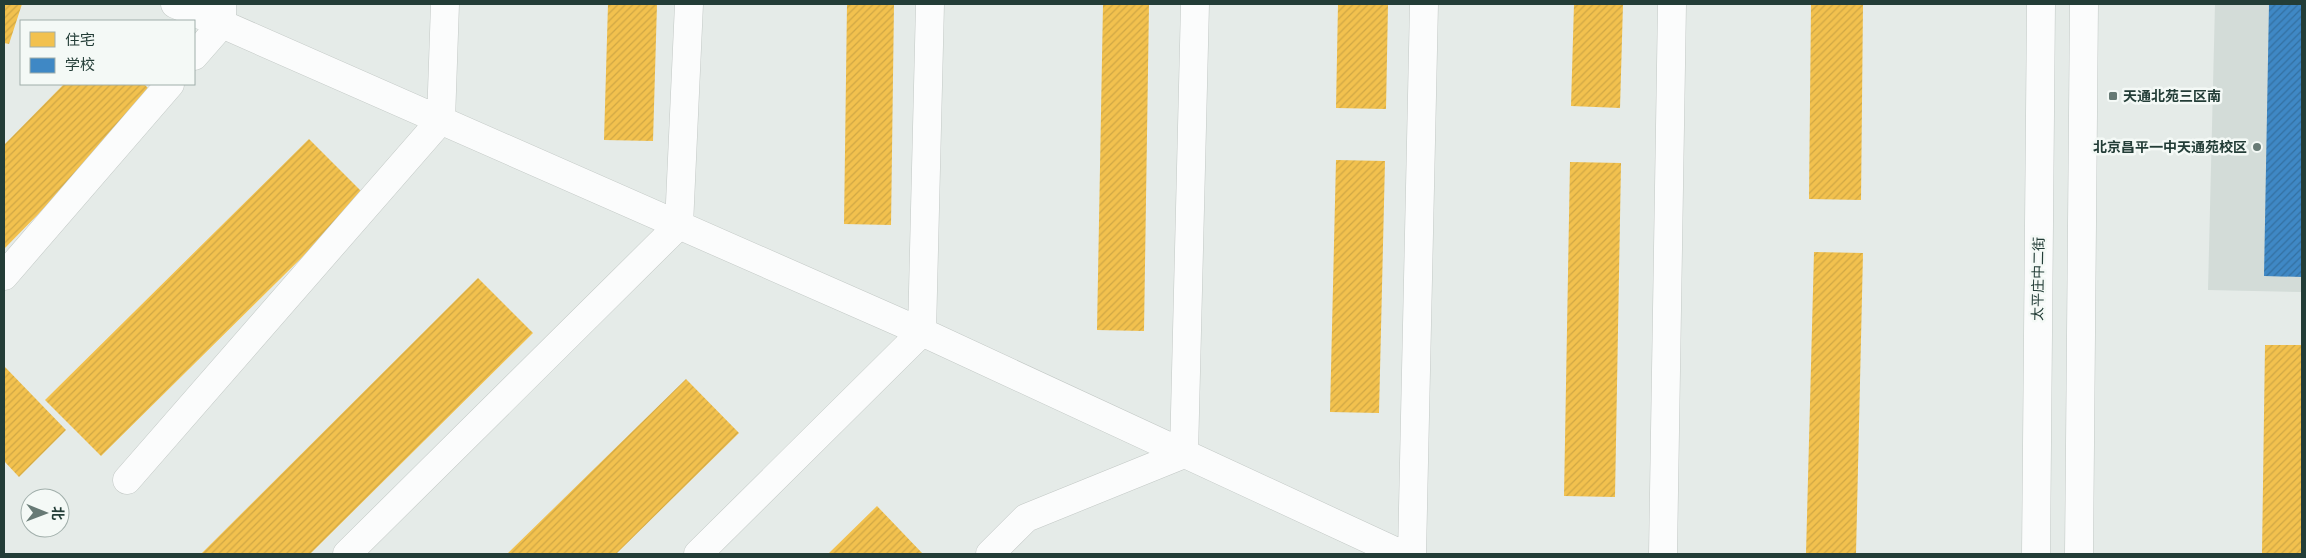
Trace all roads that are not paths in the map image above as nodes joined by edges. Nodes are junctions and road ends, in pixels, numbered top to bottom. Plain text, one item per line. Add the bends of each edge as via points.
1 (175, 4) edge
2 (445, 4) edge
3 (689, 4) edge
4 (930, 4) edge
5 (1195, 4) edge
6 (1424, 4) edge
7 (1672, 4) edge
8 (2041, 4) edge
9 (2084, 4) edge
10 (222, 14) edge
11 (195, 54) edge
12 (169, 85) edge
13 (441, 120) junction
14 (679, 225) junction
15 (4, 276) edge
16 (922, 332) junction
17 (1184, 454) junction
18 (127, 480) dead end
19 (347, 554) edge
20 (698, 554) edge
21 (990, 554) edge
22 (1401, 554) edge
23 (1412, 554) edge
24 (1662, 554) edge
25 (2036, 554) edge
26 (2079, 554) edge

1 - 10 street
2 - 13 street
3 - 14 street
4 - 16 street
5 - 17 street
6 - 23 street
7 - 24 street
8 - 25 street, 太平庄中二街
9 - 26 street
10 - 11 street
10 - 13 street
12 - 15 street
13 - 14 street
13 - 18 street
14 - 16 street
14 - 19 street
16 - 17 street
16 - 20 street
17 - 21 street via 1026,518
17 - 22 street

